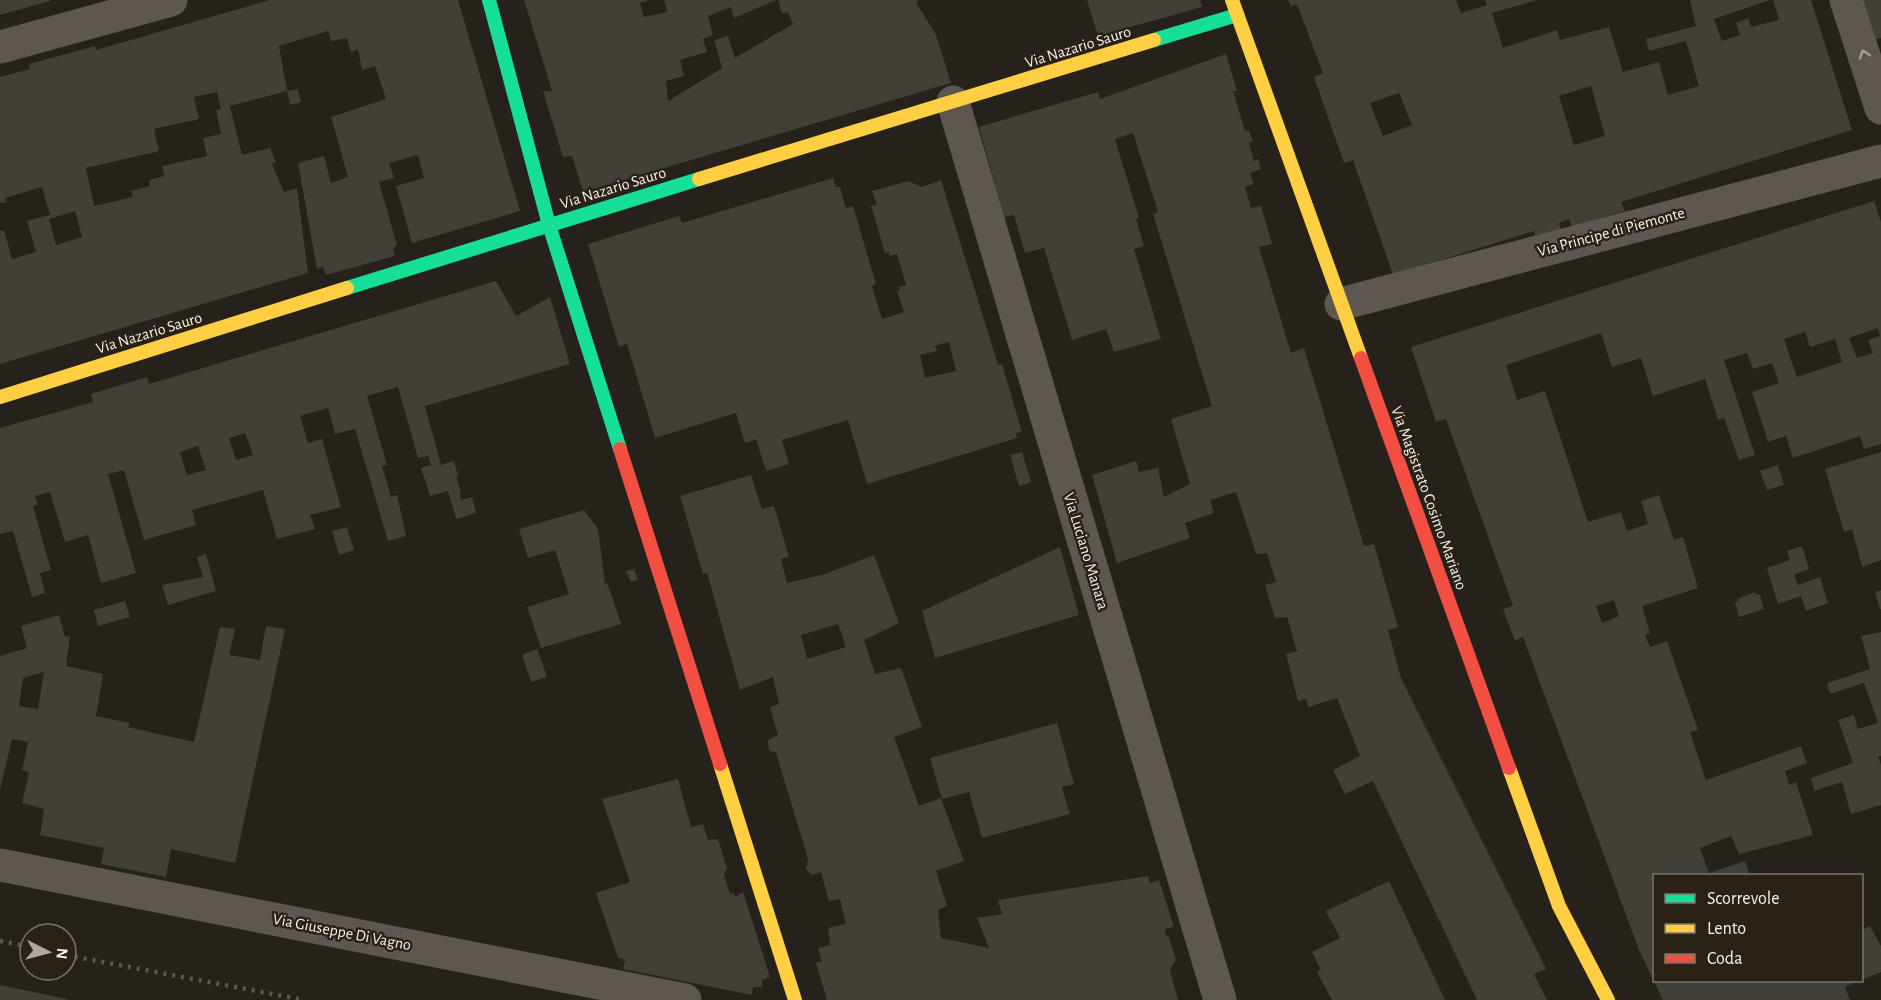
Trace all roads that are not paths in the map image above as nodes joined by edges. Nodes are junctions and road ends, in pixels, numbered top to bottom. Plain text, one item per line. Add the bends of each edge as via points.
1 (171, 0) edge
2 (489, 0) edge
3 (1232, 0) edge
4 (1846, 0) edge
5 (1237, 15) junction
6 (0, 47) edge
7 (953, 102) junction
8 (1881, 108) edge
9 (1881, 161) edge
10 (549, 225) junction
11 (1341, 304) junction
12 (0, 398) edge
13 (0, 865) edge
14 (685, 1000) edge
15 (795, 1000) edge
16 (1220, 1000) edge
17 (1608, 1000) edge

1 - 6 street
2 - 10 street
3 - 5 street, Via Magistrato Cosimo Mariano
8 -> 4 street
5 - 7 street, Via Nazario Sauro
5 - 11 street, Via Magistrato Cosimo Mariano
7 - 10 street, Via Nazario Sauro
7 - 16 street, Via Luciano Manara
9 - 11 street, Via Principe di Piemonte
10 - 12 street, Via Nazario Sauro
10 - 15 street
11 - 17 street, Via Magistrato Cosimo Mariano via 1559,906
13 - 14 street, Via Giuseppe Di Vagno

